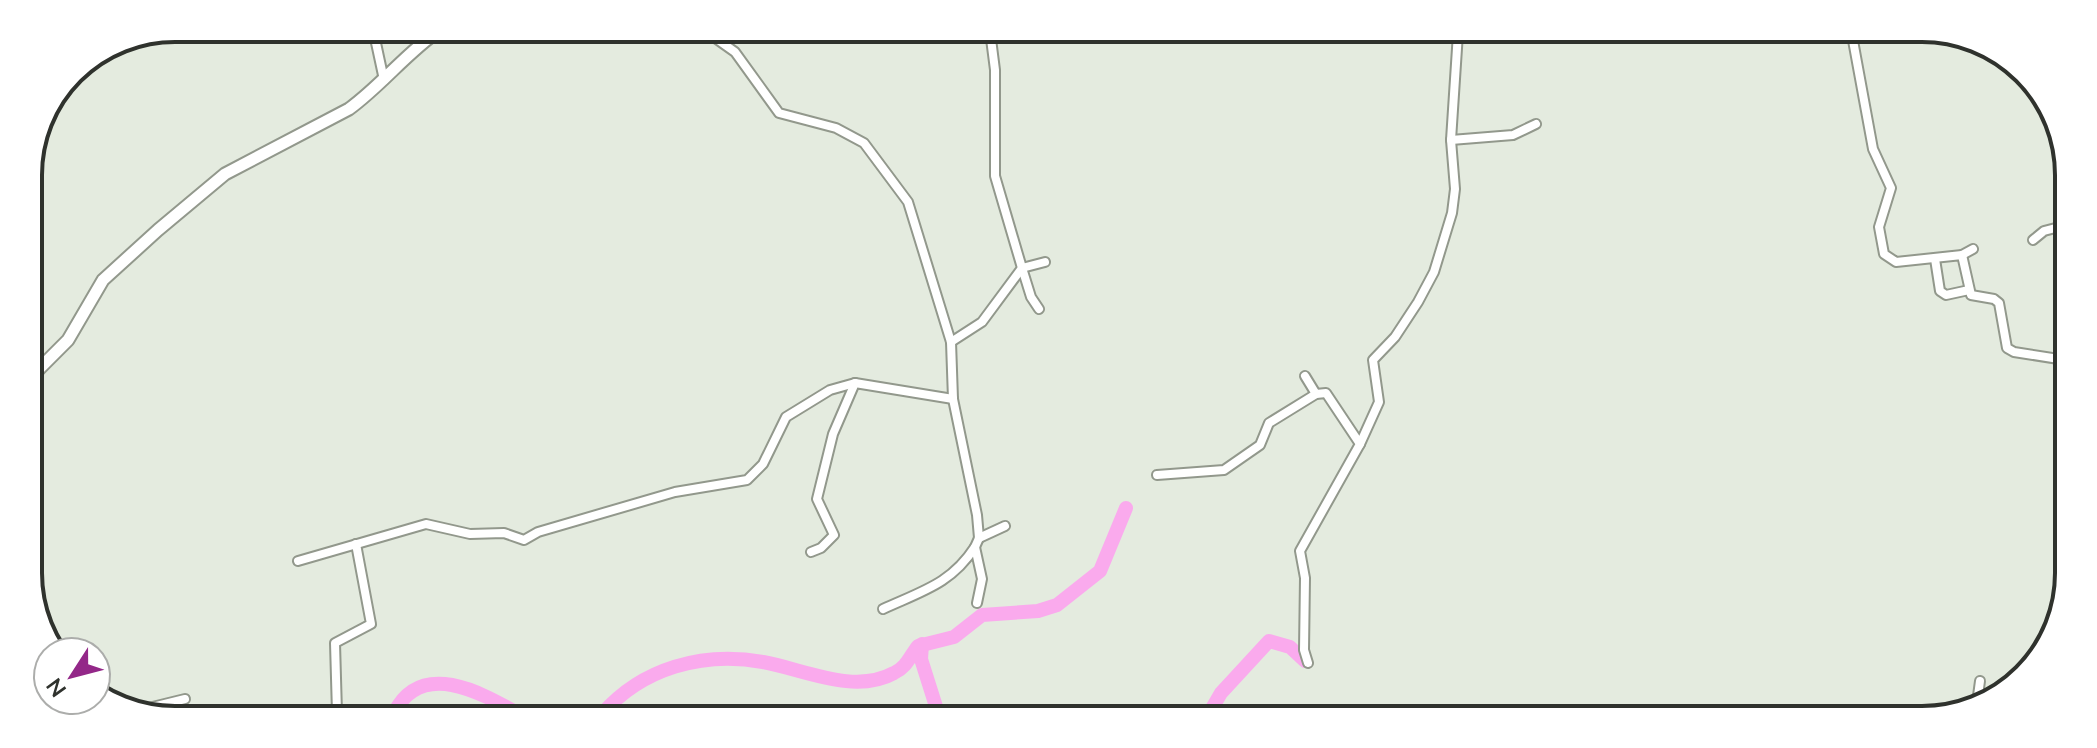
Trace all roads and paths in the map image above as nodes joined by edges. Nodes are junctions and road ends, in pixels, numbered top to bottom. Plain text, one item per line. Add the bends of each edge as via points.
1 (376, 42) edge
2 (422, 42) edge
3 (721, 42) edge
4 (991, 42) edge
5 (1457, 42) edge
6 (1853, 42) edge
7 (384, 80) junction
8 (1536, 124) dead end
9 (1451, 140) junction
10 (2055, 228) edge
11 (2033, 240) dead end
12 (1973, 249) dead end
13 (1962, 255) junction
14 (1935, 259) junction
15 (1045, 262) dead end
16 (1022, 268) junction
17 (1969, 290) junction
18 (1039, 309) dead end
19 (951, 342) junction
20 (2055, 358) edge
21 (42, 368) edge
22 (1305, 376) dead end
23 (855, 383) junction
24 (1316, 394) junction
25 (953, 399) junction
26 (1360, 444) junction
27 (1157, 475) dead end
28 (1005, 526) dead end
29 (977, 543) junction
30 (356, 544) junction
31 (811, 552) dead end
32 (298, 561) dead end
33 (977, 603) dead end
34 (883, 609) dead end
35 (1308, 663) dead end
36 (1980, 681) dead end
37 (1978, 693) edge
38 (185, 699) dead end
39 (160, 705) edge
40 (337, 706) edge

1 - 7 street
2 - 7 street
3 - 19 street via 735,52 779,113 836,128 864,143 912,210
4 - 16 street via 995,176
5 - 9 street
6 - 14 street via 1873,149 1891,188 1879,227 1883,251 1896,262
7 - 21 street via 340,115 225,174 158,230 103,280 68,340
8 - 9 street via 1501,138
9 - 26 street via 1455,189 1445,238 1418,302 1374,357 1379,402
10 - 11 street
12 - 13 street
13 - 14 street
13 - 17 street
14 - 17 street via 1940,291 1946,295
15 - 16 street
16 - 18 street
16 - 19 street via 982,322
17 - 20 street via 1972,297 1999,303 2005,345 2011,351
19 - 25 street
22 - 24 street
23 - 25 street
23 - 30 street via 830,390 786,417 763,464 747,480 675,492 520,541 504,533 470,534 426,524
23 - 31 street via 833,434 817,499 834,535
24 - 26 street via 1326,393
24 - 27 street via 1269,423 1260,445 1224,470
25 - 29 street via 969,466
26 - 35 street via 1300,551
28 - 29 street
29 - 33 street via 982,579
29 - 34 street via 955,574
30 - 32 street
30 - 40 street via 371,624 335,643
36 - 37 street
38 - 39 street

